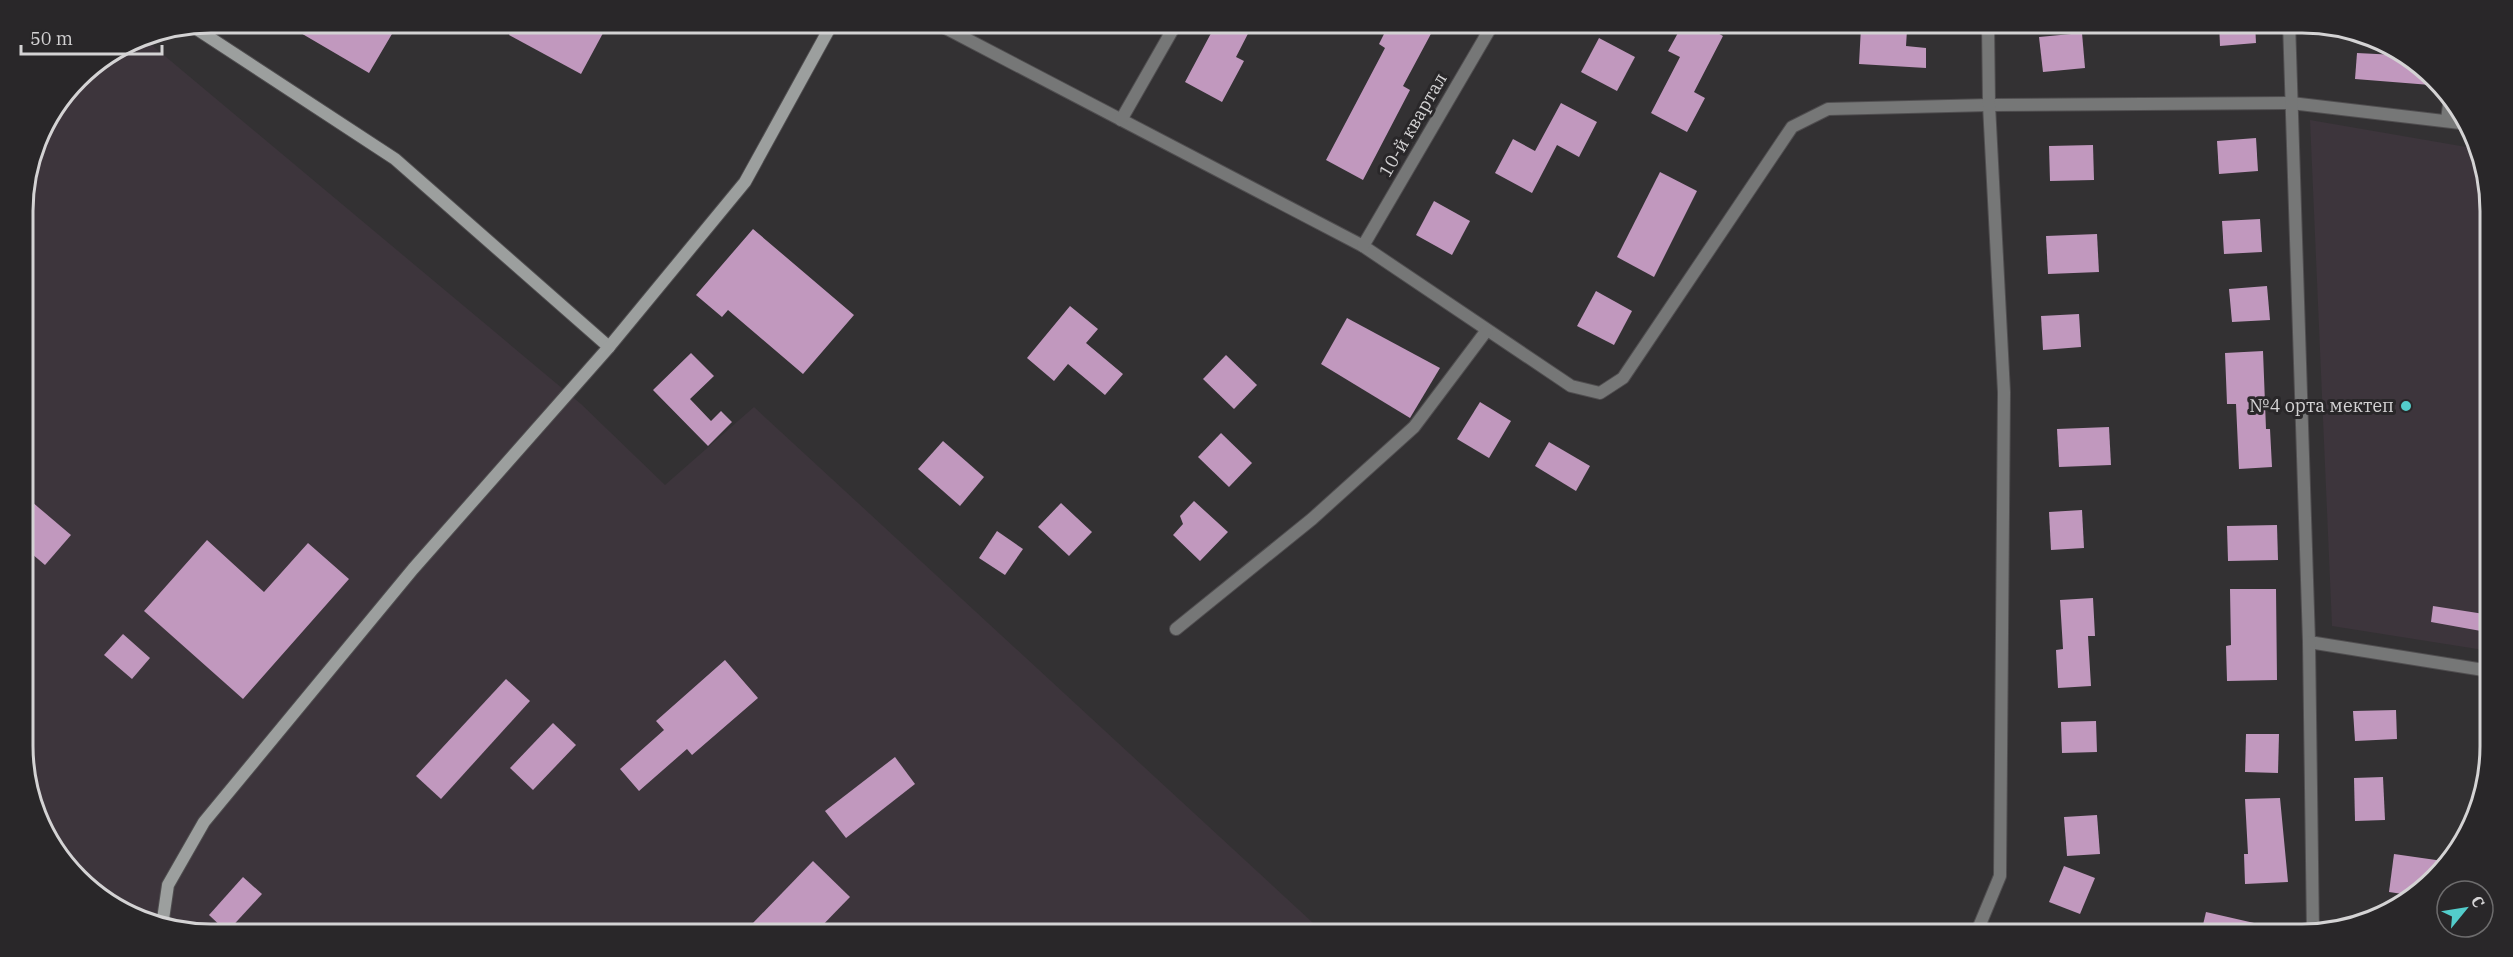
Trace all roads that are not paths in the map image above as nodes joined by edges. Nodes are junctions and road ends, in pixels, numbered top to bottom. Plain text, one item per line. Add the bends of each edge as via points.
1 (203, 33) edge
2 (827, 33) edge
3 (955, 33) edge
4 (1171, 33) edge
5 (1488, 33) edge
6 (1988, 33) edge
7 (2289, 33) edge
8 (2291, 103) junction
9 (1989, 105) junction
10 (2448, 110) edge
11 (1121, 120) junction
12 (2447, 120) junction
13 (2456, 122) edge
14 (1363, 246) junction
15 (1487, 330) junction
16 (609, 347) junction
17 (1176, 629) dead end
18 (2309, 642) junction
19 (2480, 669) edge
20 (163, 918) edge
21 (1980, 924) edge
22 (2313, 924) edge

1 - 16 street via 394,159
2 - 16 street via 745,182
3 - 11 street
4 - 11 street
5 - 14 street, 10-й квартал
6 - 9 street
7 - 8 street
8 - 9 street
8 - 12 street
8 - 18 street
9 - 15 street via 1828,109 1792,127 1623,378 1600,393 1571,387
9 - 21 street via 2004,392 2000,876
10 - 12 street
11 - 14 street
12 - 13 street
14 - 15 street
15 - 17 street via 1414,427 1312,519
16 - 20 street via 413,569 204,822 168,885
18 - 19 street
18 - 22 street

